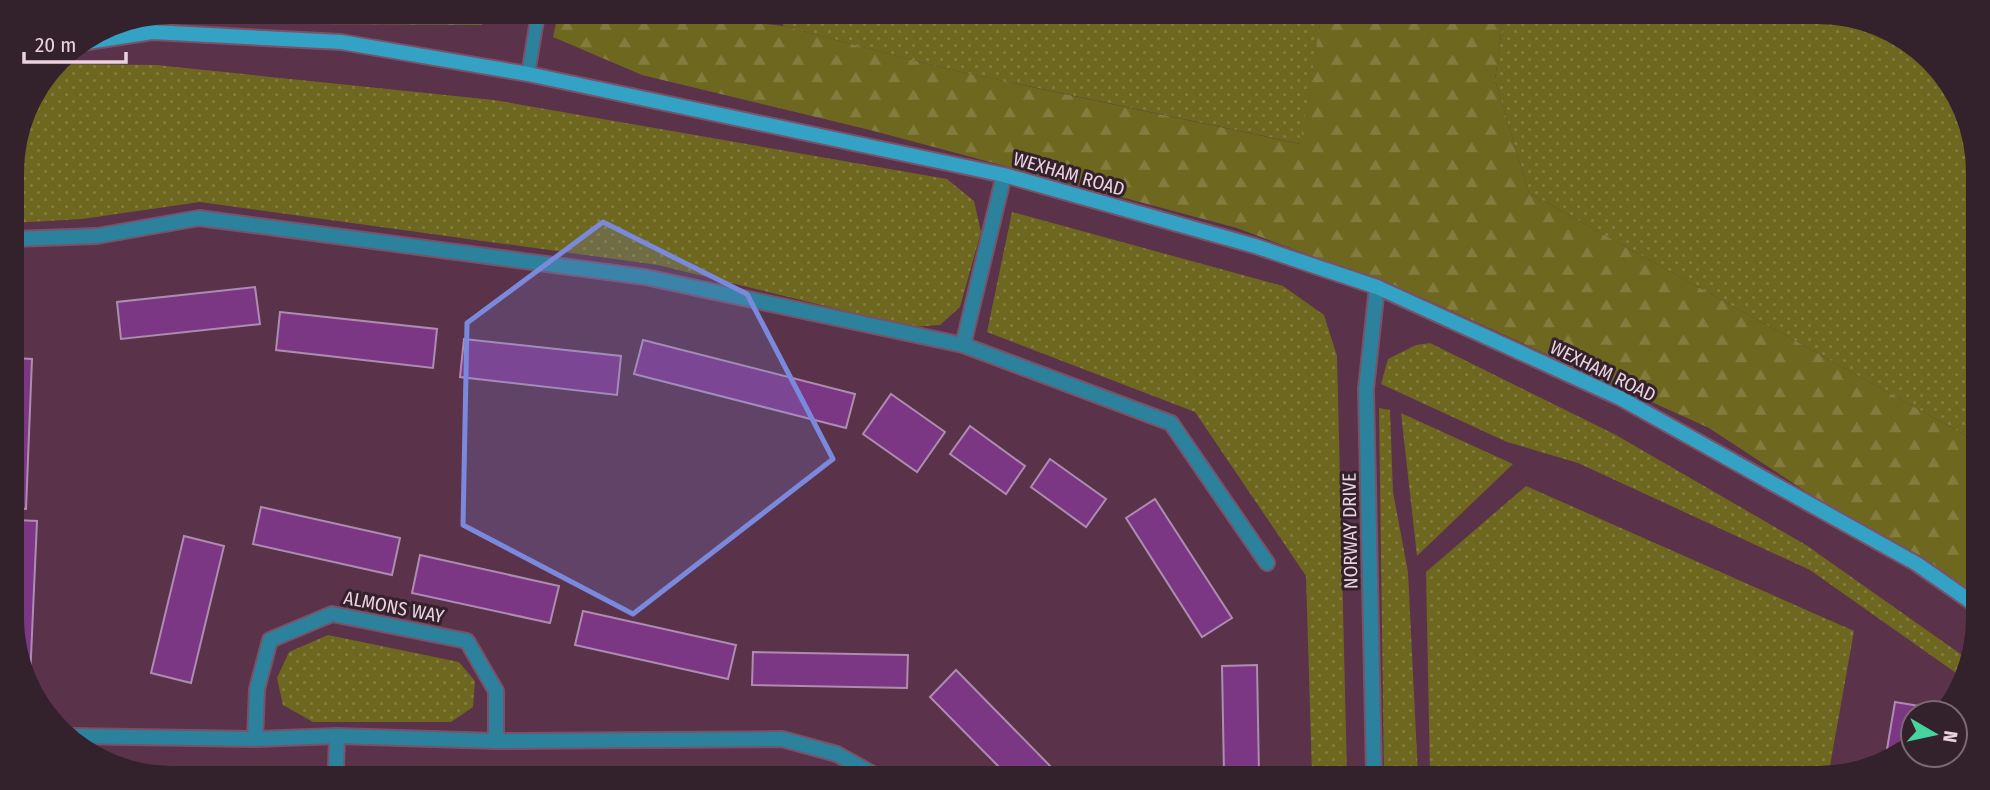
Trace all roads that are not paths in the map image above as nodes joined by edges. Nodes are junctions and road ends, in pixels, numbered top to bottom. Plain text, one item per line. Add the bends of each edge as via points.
1 (536, 25) edge
2 (111, 38) edge
3 (528, 74) junction
4 (1004, 175) junction
5 (25, 239) edge
6 (1377, 287) junction
7 (963, 345) junction
8 (1267, 563) dead end
9 (1966, 598) edge
10 (84, 736) edge
11 (337, 736) junction
12 (255, 739) junction
13 (496, 741) junction
14 (1374, 765) edge
15 (336, 766) edge
16 (858, 766) edge

1 - 3 lane
2 - 3 street, WEXHAM ROAD via 152,32 341,42
3 - 4 street, WEXHAM ROAD
4 - 6 street, WEXHAM ROAD via 1255,246
4 - 7 street
5 - 7 street via 97,236 199,218 645,277
6 - 9 street, WEXHAM ROAD via 1620,398 1917,564
6 - 14 street, NORWAY DRIVE via 1366,389
7 - 8 street via 1171,423
10 - 12 street
11 - 12 street
11 - 13 street
11 - 15 street
12 - 13 street, ALMONS WAY via 257,689 270,640 332,614 467,641 496,691
13 - 16 street via 782,739 837,754

